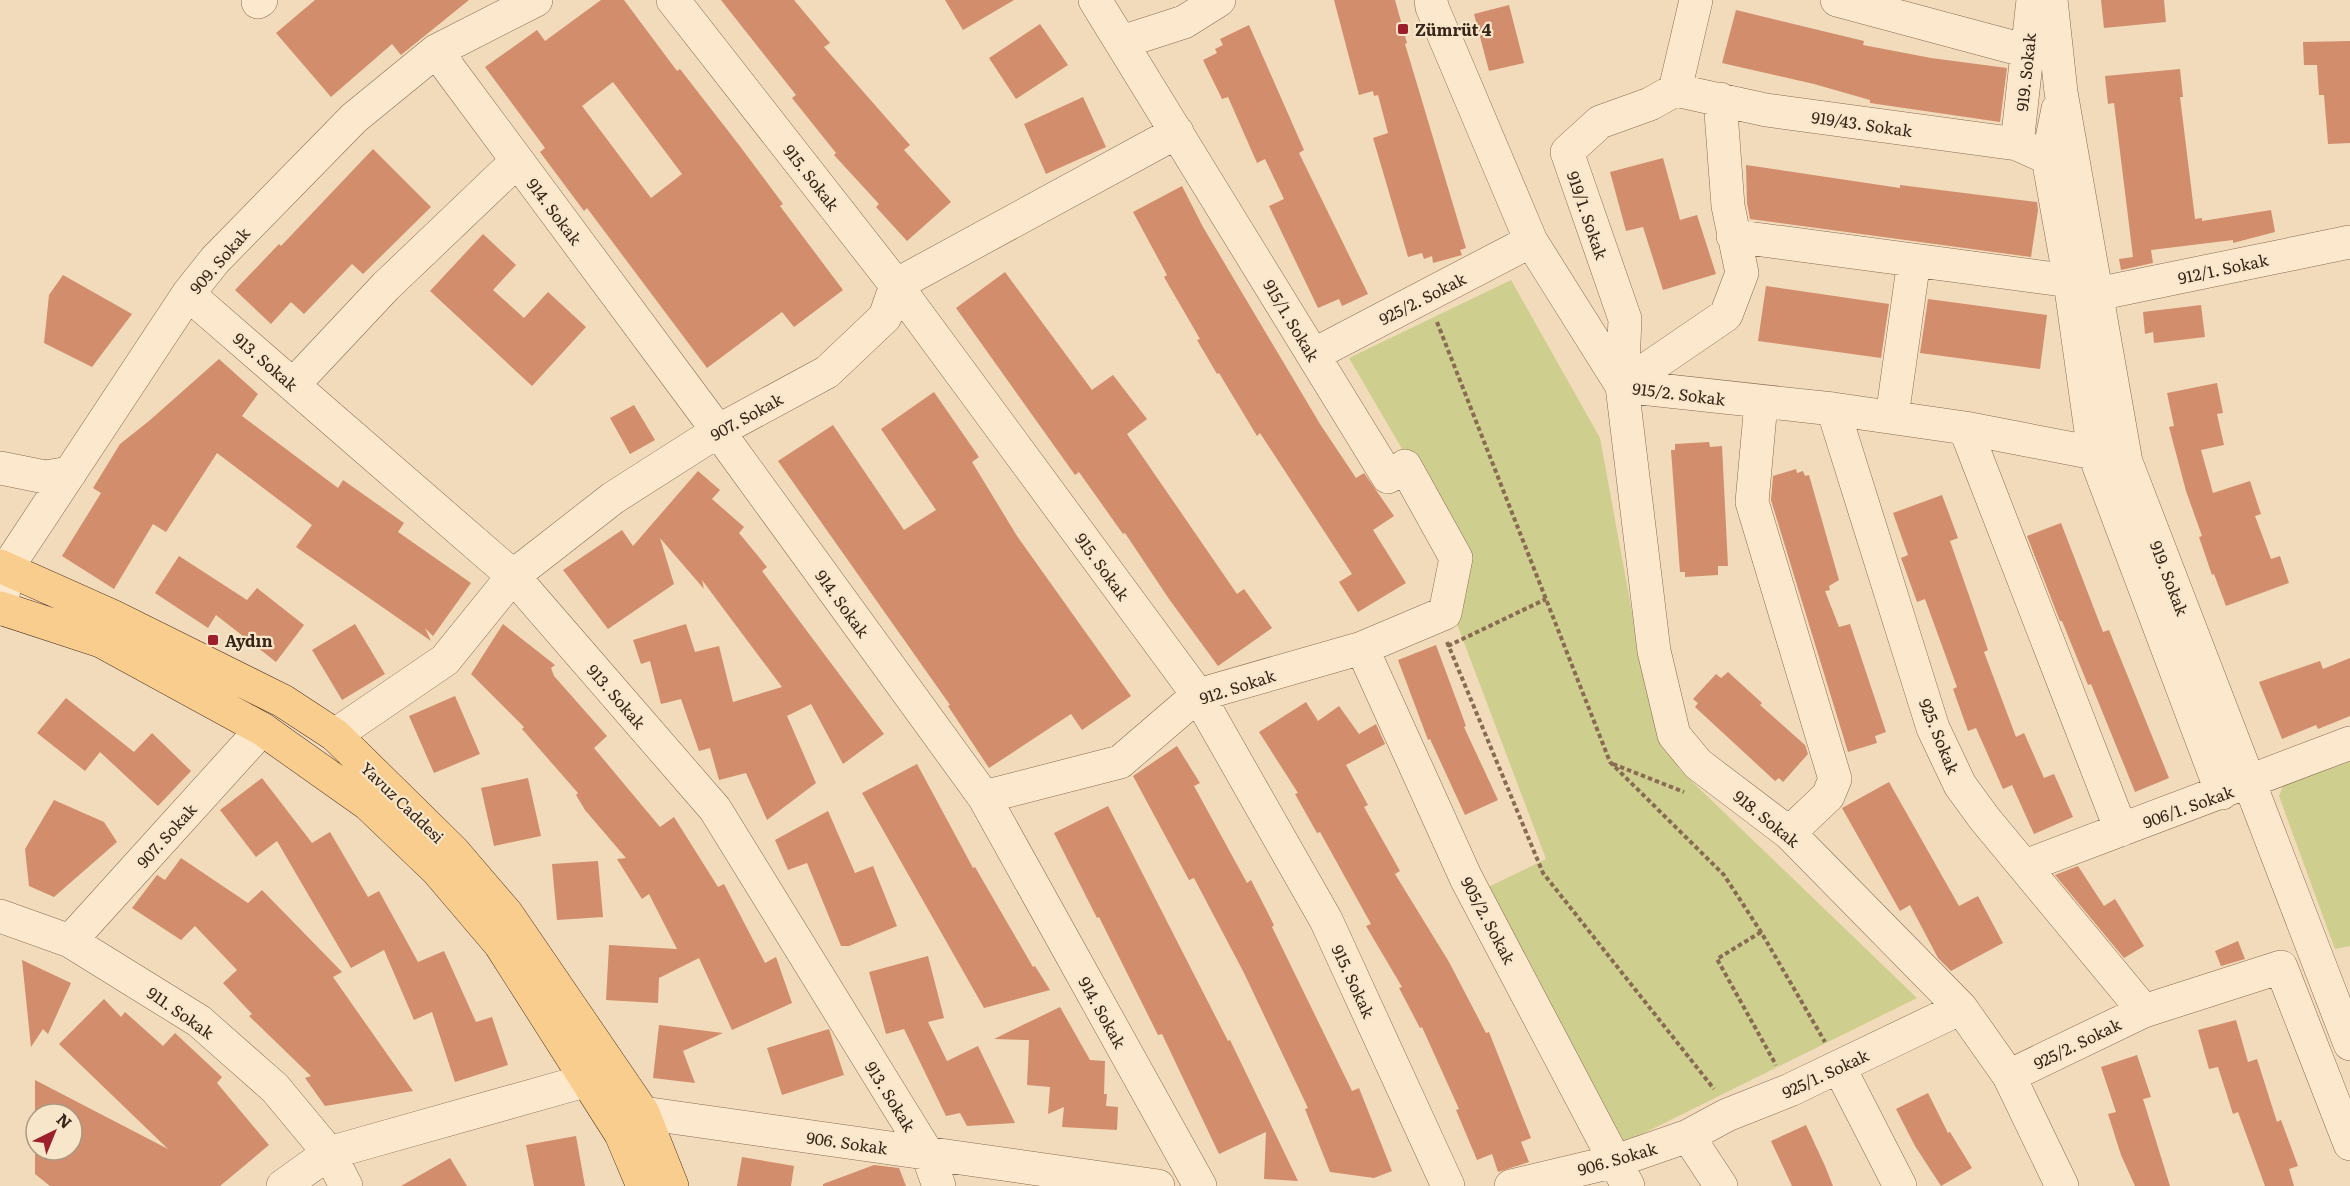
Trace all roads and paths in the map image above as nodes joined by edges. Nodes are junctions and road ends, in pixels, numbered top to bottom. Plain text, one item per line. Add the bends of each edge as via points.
1 (536, 0) edge
2 (673, 0) edge
3 (1095, 0) edge
4 (1219, 0) edge
5 (1431, 0) edge
6 (1696, 0) edge
7 (1837, 0) edge
8 (2033, 0) edge
9 (2051, 0) edge
10 (1122, 42) junction
11 (436, 51) junction
12 (2027, 51) junction
13 (1675, 90) junction
14 (2061, 92) junction
15 (1720, 99) junction
16 (1177, 132) junction
17 (2017, 144) junction
18 (2048, 158) junction
19 (518, 161) junction
20 (1733, 236) junction
21 (1532, 241) junction
22 (2350, 242) edge
23 (1914, 260) junction
24 (896, 285) junction
25 (2083, 287) junction
26 (188, 294) junction
27 (1426, 296) junction
28 (1313, 355) junction
29 (293, 385) junction
30 (1622, 386) junction
31 (1761, 403) junction
32 (1833, 409) junction
33 (1892, 417) junction
34 (1965, 428) junction
35 (718, 431) junction
36 (2094, 453) junction
37 (0, 468) edge
38 (70, 473) junction
39 (4, 567) edge
40 (513, 576) junction
41 (1546, 599) junction
42 (0, 608) edge
43 (1436, 616) junction
44 (1448, 646) junction
45 (1362, 648) junction
46 (1198, 695) junction
47 (262, 729) junction
48 (335, 735) junction
49 (2350, 743) edge
50 (2235, 788) junction
51 (984, 797) junction
52 (2121, 830) junction
53 (1790, 833) junction
54 (2025, 866) junction
55 (0, 916) edge
56 (1761, 932) junction
57 (70, 941) junction
58 (1961, 1008) junction
59 (2144, 1011) junction
60 (2350, 1044) edge
61 (1839, 1067) junction
62 (2009, 1076) junction
63 (588, 1080) junction
64 (1790, 1090) junction
65 (643, 1113) junction
66 (1727, 1115) junction
67 (1688, 1136) junction
68 (2350, 1144) edge
69 (927, 1153) junction
70 (329, 1154) junction
71 (1622, 1173) edge
72 (283, 1186) edge
73 (346, 1186) edge
74 (643, 1186) edge
75 (672, 1186) edge
76 (939, 1186) edge
77 (1158, 1186) edge
78 (1200, 1186) edge
79 (1448, 1186) edge
80 (1510, 1186) edge
81 (1721, 1186) edge
82 (1900, 1186) edge
83 (2062, 1186) edge

1 - 11 street, 909. Sokak
2 - 24 street, 915. Sokak
3 - 10 street, 915/1. Sokak
4 - 10 street via 1184,22
5 - 21 street, 915/2. Sokak
6 - 13 street
7 - 12 street
8 - 12 street, 919. Sokak
9 - 14 street, 919. Sokak
10 - 16 street, 915/1. Sokak
11 - 19 street, 914. Sokak
11 - 26 street, 909. Sokak via 354,118 215,260
12 - 17 street, 919. Sokak
13 - 15 street, 919/43. Sokak
13 - 30 street, 919/1. Sokak via 1650,105 1600,122 1567,152 1625,319
14 - 18 street, 919. Sokak
14 - 25 street, 919. Sokak
15 - 17 street, 919/43. Sokak via 1766,110
15 - 20 street
16 - 24 street
16 - 28 street, 915/1. Sokak
17 - 18 street, 919/43. Sokak
18 - 25 street, 919. Sokak
19 - 29 street via 386,286
19 - 35 street, 914. Sokak
20 - 23 street, 912/1. Sokak
20 - 30 street via 1742,273 1726,315
21 - 27 street, 925/2. Sokak
21 - 30 street, 915/2. Sokak
22 - 25 street, 912/1. Sokak
23 - 25 street, 912/1. Sokak
23 - 33 street
24 - 35 street, 907. Sokak via 885,317 827,372
24 - 46 street, 915. Sokak
25 - 36 street, 919. Sokak
25 - 50 street, 919. Sokak via 2126,462
26 - 29 street, 913. Sokak
26 - 38 street, 909. Sokak
27 - 28 street, 925/2. Sokak
27 - 41 path
28 - 43 street, 915/1. Sokak via 1388,477 1405,466 1456,558 1444,613
29 - 40 street, 913. Sokak
30 - 31 street, 915/2. Sokak
30 - 53 street, 918. Sokak via 1654,651 1674,735 1698,764
31 - 32 street, 915/2. Sokak
31 - 53 street via 1752,502 1834,779 1828,796
32 - 33 street, 915/2. Sokak
32 - 54 street, 925. Sokak via 1933,728 1960,785
33 - 34 street, 915/2. Sokak
34 - 36 street, 915/2. Sokak
34 - 52 street
35 - 40 street, 907. Sokak via 613,498
35 - 51 street, 914. Sokak
36 - 50 street, 919. Sokak
37 - 38 street via 45,477
38 - 39 street, 909. Sokak
39 - 42 street, 909. Sokak
39 - 48 main road, Yavuz Caddesi via 283,701
40 - 48 street, 907. Sokak via 445,660
40 - 69 street, 913. Sokak via 715,809
41 - 44 path
41 - 56 path via 1610,762 1724,875
42 - 47 main road, Yavuz Caddesi via 101,641
43 - 44 path
43 - 45 street, 912. Sokak
44 - 66 path via 1543,873 1713,1086
45 - 46 street, 912. Sokak
45 - 71 street, 905/2. Sokak via 1466,878
46 - 51 street, 912. Sokak via 1120,762
46 - 79 street, 915. Sokak via 1326,920
47 - 57 street, 907. Sokak
47 - 63 main road, Yavuz Caddesi via 368,804 437,870 500,944
48 - 65 main road, Yavuz Caddesi via 453,851 507,914
49 - 50 street, 906/1. Sokak
50 - 52 street, 906/1. Sokak
50 - 60 street, 919. Sokak
51 - 78 street, 914. Sokak
52 - 54 street, 906/1. Sokak
53 - 58 street, 918. Sokak
54 - 59 street, 925. Sokak
55 - 57 street, 911. Sokak
56 - 61 path
56 - 64 path via 1717,959
57 - 70 street, 911. Sokak via 199,1021 275,1088
58 - 61 street, 925/1. Sokak
58 - 62 street, 918. Sokak
59 - 62 street, 925/2. Sokak
59 - 68 street, 925/2. Sokak via 2281,967
61 - 64 street, 925/1. Sokak
61 - 82 street
62 - 83 street, 918. Sokak
63 - 70 street
63 - 74 main road, Yavuz Caddesi via 621,1134
64 - 66 street, 925/1. Sokak
65 - 69 street, 906. Sokak
65 - 75 main road, Yavuz Caddesi
66 - 67 street, 925/1. Sokak
67 - 71 street, 906. Sokak
67 - 81 street
69 - 76 street, 913. Sokak
69 - 77 street, 906. Sokak
70 - 72 street
70 - 73 street, 911. Sokak
71 - 80 street, 906. Sokak

